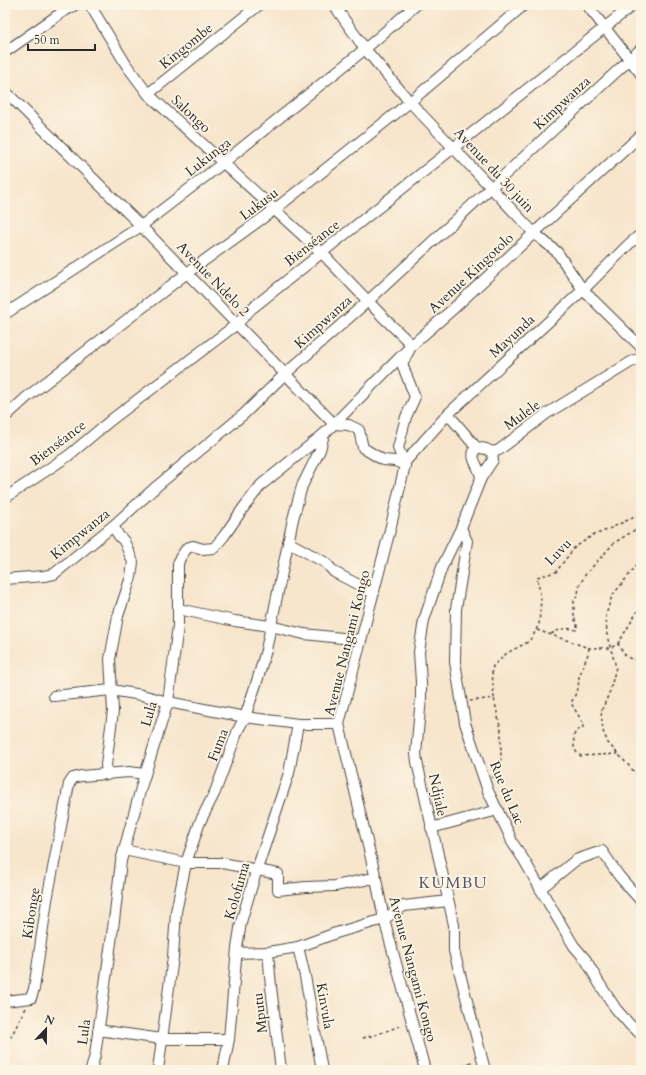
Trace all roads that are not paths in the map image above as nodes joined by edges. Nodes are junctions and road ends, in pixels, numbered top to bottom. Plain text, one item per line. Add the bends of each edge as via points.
1 (75, 5) edge
2 (90, 5) edge
3 (260, 5) edge
4 (334, 5) edge
5 (416, 5) edge
6 (524, 5) edge
7 (587, 5) edge
8 (633, 5) edge
9 (605, 27) junction
10 (365, 49) junction
11 (641, 49) edge
12 (5, 52) edge
13 (630, 60) junction
14 (641, 74) edge
15 (5, 91) edge
16 (148, 94) junction
17 (410, 102) junction
18 (641, 135) edge
19 (453, 148) junction
20 (224, 164) junction
21 (491, 188) junction
22 (274, 210) junction
23 (141, 226) junction
24 (534, 233) junction
25 (641, 234) edge
26 (641, 239) edge
27 (629, 244) junction
28 (322, 253) junction
29 (187, 273) junction
30 (583, 290) junction
31 (368, 301) junction
32 (5, 314) edge
33 (237, 324) junction
34 (412, 345) junction
35 (641, 347) edge
36 (641, 358) edge
37 (286, 374) junction
38 (6, 414) edge
39 (448, 414) junction
40 (334, 424) junction
41 (324, 434) junction
42 (476, 447) junction
43 (492, 452) junction
44 (405, 464) junction
45 (481, 478) junction
46 (5, 498) edge
47 (112, 526) junction
48 (461, 528) junction
49 (288, 542) junction
50 (5, 580) edge
51 (374, 592) junction
52 (178, 609) junction
53 (270, 626) junction
54 (361, 640) junction
55 (112, 690) junction
56 (54, 696) dead end
57 (168, 702) junction
58 (245, 717) junction
59 (298, 724) junction
60 (339, 724) junction
61 (145, 774) junction
62 (106, 775) junction
63 (498, 810) junction
64 (431, 828) junction
65 (124, 850) junction
66 (186, 864) junction
67 (257, 869) junction
68 (376, 879) junction
69 (540, 889) junction
70 (448, 901) junction
71 (641, 901) edge
72 (384, 919) junction
73 (298, 946) junction
74 (268, 952) junction
75 (237, 953) junction
76 (5, 1001) edge
77 (98, 1030) junction
78 (641, 1034) edge
79 (162, 1039) junction
80 (229, 1039) junction
81 (91, 1070) edge
82 (158, 1070) edge
83 (223, 1070) edge
84 (281, 1070) edge
85 (322, 1070) edge
86 (425, 1070) edge
87 (485, 1070) edge

1 - 12 street
2 - 16 street, Salongo via 127,66
3 - 16 street, Kingombe
4 - 10 street, Avenue du 30 juin
5 - 10 street, Lukunga
6 - 17 street, Lukusu
7 - 9 street
8 - 9 street, Bienséance
9 - 13 street
9 - 19 street, Bienséance
10 - 17 street, Avenue du 30 juin
10 - 20 street, Lukunga
11 - 13 street, Kimpwanza
13 - 14 street
13 - 21 street, Kimpwanza
15 - 23 street, Avenue Ndelo 2
16 - 20 street, Salongo
17 - 19 street, Avenue du 30 juin
17 - 22 street, Lukusu
18 - 24 street, Avenue Kingotolo
19 - 21 street, Avenue du 30 juin
19 - 28 street, Bienséance
20 - 22 street, Salongo
20 - 23 street, Lukunga
21 - 24 street, Avenue du 30 juin
21 - 31 street, Kimpwanza
22 - 28 street, Salongo
22 - 29 street, Lukusu
23 - 29 street, Avenue Ndelo 2
23 - 32 street, Lukunga
24 - 30 street, Avenue du 30 juin via 557,252
24 - 34 street, Avenue Kingotolo
25 - 27 street, Mayunda
26 - 27 street
27 - 30 street, Mayunda
28 - 31 street, Salongo
28 - 33 street, Bienséance via 251,309
29 - 33 street, Avenue Ndelo 2
29 - 38 street, Lukusu
30 - 35 street, Avenue du 30 juin
30 - 39 street, Mayunda
31 - 34 street, Salongo
31 - 37 street, Kimpwanza
33 - 37 street, Avenue Ndelo 2
33 - 46 street, Bienséance via 68,456
34 - 40 street, Avenue Kingotolo
34 - 44 street via 402,364 415,397 406,417 398,448
36 - 43 street, Mulele via 546,414 499,450
37 - 40 street, Avenue Ndelo 2
37 - 47 street, Kimpwanza via 244,414
39 - 42 street
39 - 44 street, Mayunda
40 - 41 street, Avenue Kingotolo
40 - 44 street via 349,425 359,430 363,448 383,460
41 - 49 street, Fuma via 320,450 302,486
41 - 52 street, Lula via 261,485 214,548 187,548 178,564
42 - 43 street
42 - 45 street via 473,455
43 - 45 street via 493,460
44 - 51 street, Avenue Nangami Kongo
45 - 48 street
47 - 50 street, Kimpwanza via 54,574
47 - 55 street via 124,541 133,562 118,616 110,660
48 - 63 street, Rue du Lac via 467,541 456,609 455,662 465,723 488,791
48 - 64 street, Ndjiale via 436,581 424,620 419,652 421,698 416,753
49 - 51 street via 326,563 334,572
49 - 53 street, Fuma
51 - 54 street, Avenue Nangami Kongo
52 - 53 street
52 - 57 street, Lula
53 - 54 street via 304,634
53 - 58 street, Fuma via 262,664
54 - 60 street, Avenue Nangami Kongo
55 - 56 street
55 - 57 street
55 - 62 street via 114,711
57 - 58 street
57 - 61 street, Lula
58 - 59 street
58 - 66 street, Fuma via 200,822
59 - 60 street
59 - 67 street, Kolofuma via 288,773
60 - 68 street, Avenue Nangami Kongo
61 - 62 street via 128,772
61 - 65 street, Lula
62 - 76 street, Kibonge via 81,776 73,778 69,784 34,989 31,998
63 - 64 street
63 - 69 street, Rue du Lac via 512,842
64 - 70 street, Ndjiale
65 - 66 street
65 - 77 street, Lula
66 - 67 street via 222,863
66 - 79 street, Fuma via 176,912
67 - 68 street via 278,874 278,890 335,886
67 - 75 street, Kolofuma via 241,922
68 - 72 street, Avenue Nangami Kongo
69 - 71 street via 576,860 602,851
69 - 78 street, Rue du Lac via 616,1009
70 - 72 street via 404,906
70 - 87 street, Ndjiale via 454,925 454,951
72 - 73 street
72 - 86 street, Avenue Nangami Kongo
73 - 74 street
73 - 85 street, Kinvula
74 - 75 street
74 - 84 street, Mputu
75 - 80 street, Kolofuma
77 - 79 street
77 - 81 street, Lula
79 - 80 street
79 - 82 street, Fuma
80 - 83 street, Kolofuma

